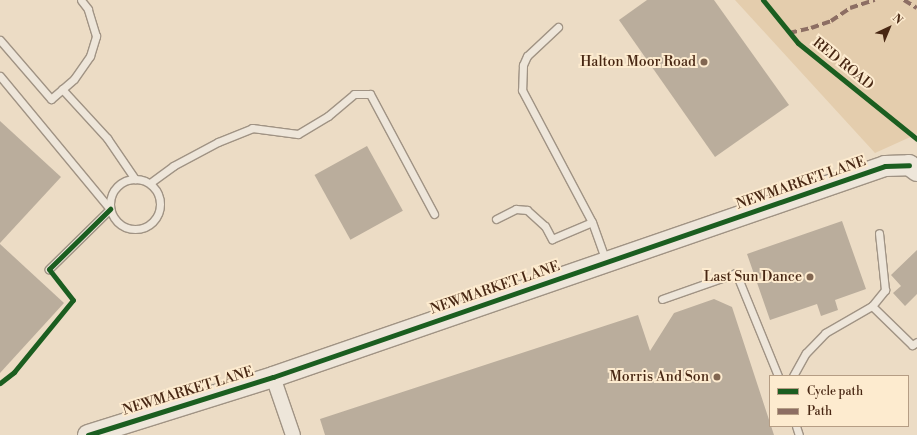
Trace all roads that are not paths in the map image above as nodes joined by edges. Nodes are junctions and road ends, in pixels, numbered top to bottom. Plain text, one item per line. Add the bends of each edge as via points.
1 (81, 0) edge
2 (558, 27) dead end
3 (0, 40) edge
4 (0, 76) edge
5 (62, 89) junction
6 (913, 168) edge
7 (135, 179) junction
8 (150, 184) junction
9 (110, 209) junction
10 (434, 214) dead end
11 (496, 219) dead end
12 (592, 222) junction
13 (879, 233) dead end
14 (607, 262) junction
15 (49, 269) road end
16 (662, 299) dead end
17 (872, 306) junction
18 (917, 342) edge
19 (778, 375) edge
20 (794, 375) edge
21 (273, 377) junction
22 (88, 435) edge
23 (293, 435) edge

1 - 5 lane via 88,9 96,36 90,56 74,79
2 - 12 lane via 527,56 523,65 522,90
3 - 5 lane via 51,99
4 - 9 lane
5 - 7 lane via 107,138
6 - 14 street, NEWMARKET LANE via 885,166
7 - 8 lane
7 - 9 lane via 118,185 113,192
8 - 9 lane via 160,197 161,205 155,220 149,226 142,229 125,228 113,217
8 - 10 lane via 173,166 252,128 298,134 328,116 354,94 370,94
9 - 15 lane
11 - 12 lane via 516,209 527,210 545,226 552,239
12 - 14 lane
13 - 17 lane via 885,290
14 - 21 street, NEWMARKET LANE
16 - 19 lane via 736,273
17 - 18 lane via 912,345
17 - 20 lane via 825,333 806,353
21 - 22 street, NEWMARKET LANE
21 - 23 street

